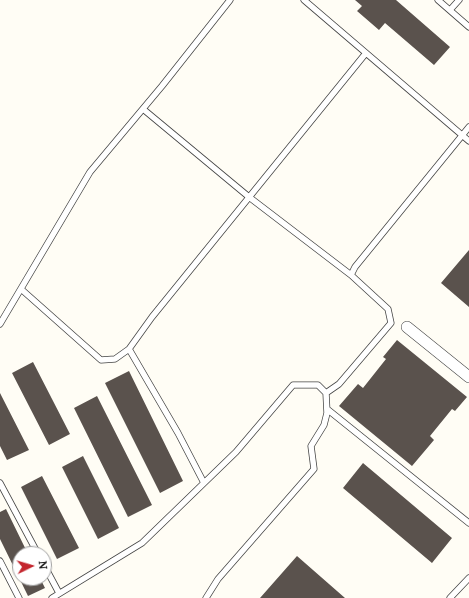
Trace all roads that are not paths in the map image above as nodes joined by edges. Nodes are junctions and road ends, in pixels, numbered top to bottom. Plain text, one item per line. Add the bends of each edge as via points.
1 (230, 0) edge
2 (304, 0) edge
3 (438, 0) edge
4 (459, 0) edge
5 (450, 10) junction
6 (469, 27) edge
7 (366, 53) junction
8 (143, 109) junction
9 (469, 127) edge
10 (462, 135) junction
11 (469, 141) edge
12 (249, 197) junction
13 (351, 275) junction
14 (21, 289) junction
15 (0, 324) edge
16 (407, 327) dead end
17 (129, 349) junction
18 (469, 377) edge
19 (326, 393) junction
20 (327, 409) junction
21 (0, 483) edge
22 (204, 483) junction
23 (469, 523) edge
24 (34, 546) edge
25 (0, 561) edge
26 (469, 578) edge
27 (52, 580) edge
28 (59, 593) junction
29 (19, 598) edge
30 (52, 598) edge
31 (206, 598) edge
32 (450, 598) edge

1 - 8 lane
2 - 7 lane
3 - 5 lane
4 - 5 lane
5 - 6 lane
7 - 10 lane
7 - 12 lane
8 - 12 lane
8 - 14 lane via 90,172
9 - 10 lane
10 - 11 lane
10 - 13 lane
12 - 13 lane
12 - 17 lane
13 - 19 lane via 388,309 391,323 339,384
14 - 15 lane
14 - 17 lane via 101,360 115,359
16 - 18 street
17 - 22 lane
19 - 20 lane
19 - 22 lane via 318,385 294,385 236,452
20 - 23 lane
20 - 31 lane via 324,425 311,446 314,470 218,579
21 - 24 lane
22 - 28 lane via 142,543
25 - 29 lane
26 - 32 lane
27 - 28 lane
28 - 30 lane

